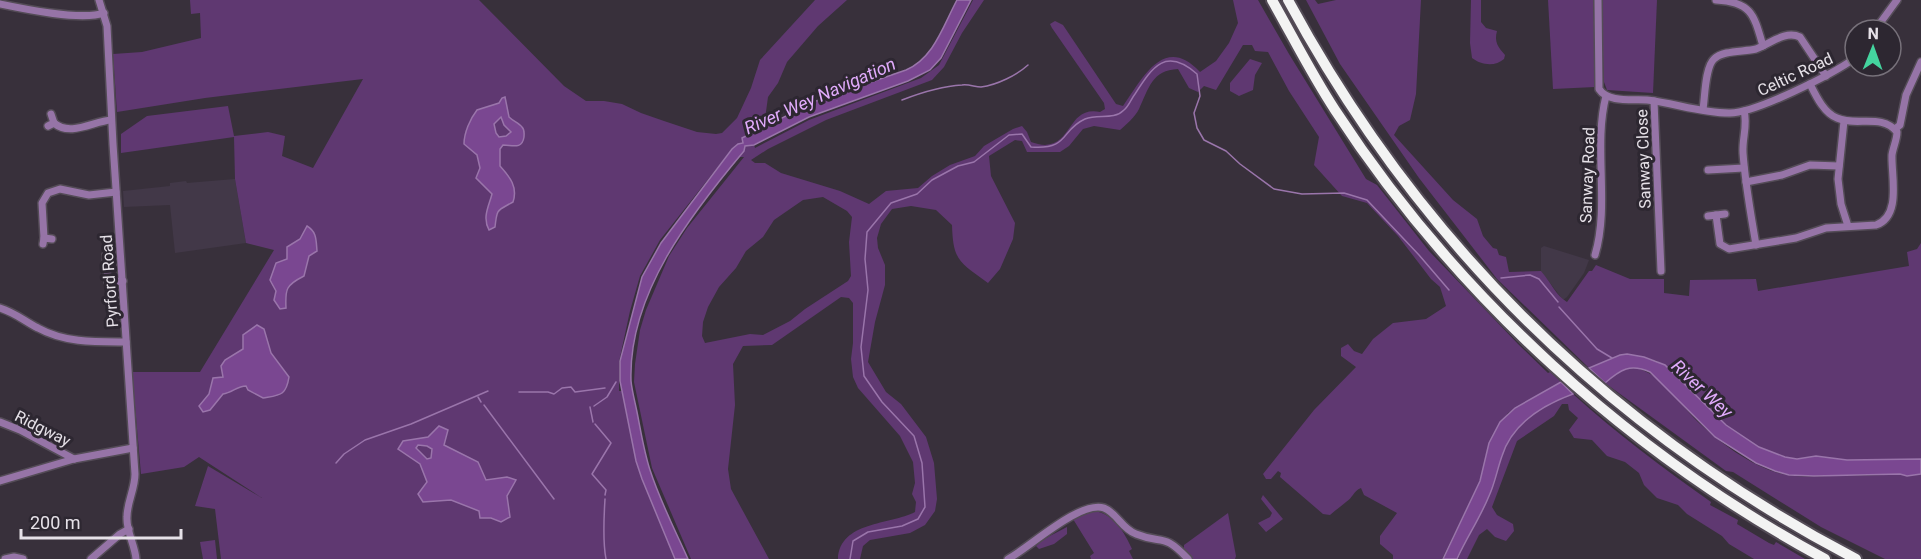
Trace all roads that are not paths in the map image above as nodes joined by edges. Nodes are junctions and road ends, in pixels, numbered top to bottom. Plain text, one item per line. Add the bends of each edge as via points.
1 (99, 0) edge
2 (1272, 0) edge
3 (1288, 0) edge
4 (1598, 0) edge
5 (1716, 0) edge
6 (1884, 0) edge
7 (1894, 3) edge
8 (0, 4) edge
9 (104, 13) junction
10 (1883, 18) edge
11 (1763, 46) junction
12 (1921, 62) edge
13 (1843, 65) edge
14 (1826, 76) junction
15 (1810, 84) junction
16 (1606, 96) junction
17 (1654, 101) junction
18 (1703, 109) junction
19 (1744, 111) junction
20 (51, 114) dead end
21 (111, 120) junction
22 (1844, 121) junction
23 (1895, 129) junction
24 (1839, 166) junction
25 (1744, 168) junction
26 (1708, 170) dead end
27 (1746, 182) junction
28 (116, 192) junction
29 (1725, 214) dead end
30 (1848, 226) junction
31 (46, 241) dead end
32 (1756, 245) junction
33 (106, 255) dead end
34 (1594, 255) dead end
35 (1661, 271) dead end
36 (123, 281) junction
37 (0, 308) edge
38 (126, 342) junction
39 (0, 422) edge
40 (133, 448) junction
41 (74, 459) junction
42 (0, 482) edge
43 (129, 529) junction
44 (5, 559) edge
45 (23, 559) edge
46 (91, 559) edge
47 (136, 559) edge
48 (1008, 559) edge
49 (1188, 559) edge
50 (1825, 559) edge
51 (1856, 559) edge

1 - 9 street, Pyrford Road
2 - 50 highway via 1334,109 1388,184 1472,286 1584,393 1662,457 1718,496
3 - 51 highway via 1346,100 1399,177 1502,296 1597,387 1676,448 1804,531
4 - 16 street, Sanway Road via 1598,81
5 - 11 street via 1732,1 1752,13
6 - 7 street
7 - 10 street
8 - 9 street via 89,16
9 - 21 street, Pyrford Road
11 - 14 street via 1795,34 1805,41
11 - 18 street via 1714,59 1707,76
12 - 23 street via 1906,95 1900,125
13 - 14 street, Celtic Road
14 - 15 street, Celtic Road
15 - 19 street, Celtic Road
15 - 22 street via 1826,110
16 - 17 street
16 - 34 street, Sanway Road via 1599,235
17 - 18 street
17 - 35 street, Sanway Close via 1662,217
18 - 19 street
19 - 25 street
20 - 21 street via 51,125 61,127 81,128
21 - 28 street, Pyrford Road
22 - 23 street via 1880,122
22 - 24 street
23 - 30 street via 1895,190 1887,218 1876,225
24 - 27 street via 1810,165
24 - 30 street via 1839,191
25 - 26 street
25 - 27 street
27 - 32 street
28 - 31 street via 84,195 60,189 48,193 42,203
28 - 36 street, Pyrford Road
29 - 32 street via 1712,216 1723,247
30 - 32 street
33 - 36 street via 108,282
36 - 38 street, Pyrford Road
37 - 38 street via 67,338
38 - 40 street, Pyrford Road
39 - 41 street, Ridgway
40 - 41 street, Ridgway
40 - 43 street, Pyrford Road via 135,485 127,511
41 - 42 street, Ridgway
43 - 46 street
43 - 47 street, Pyrford Road
44 - 45 street
48 - 49 street via 1059,523 1097,507 1109,511 1135,534 1172,543

